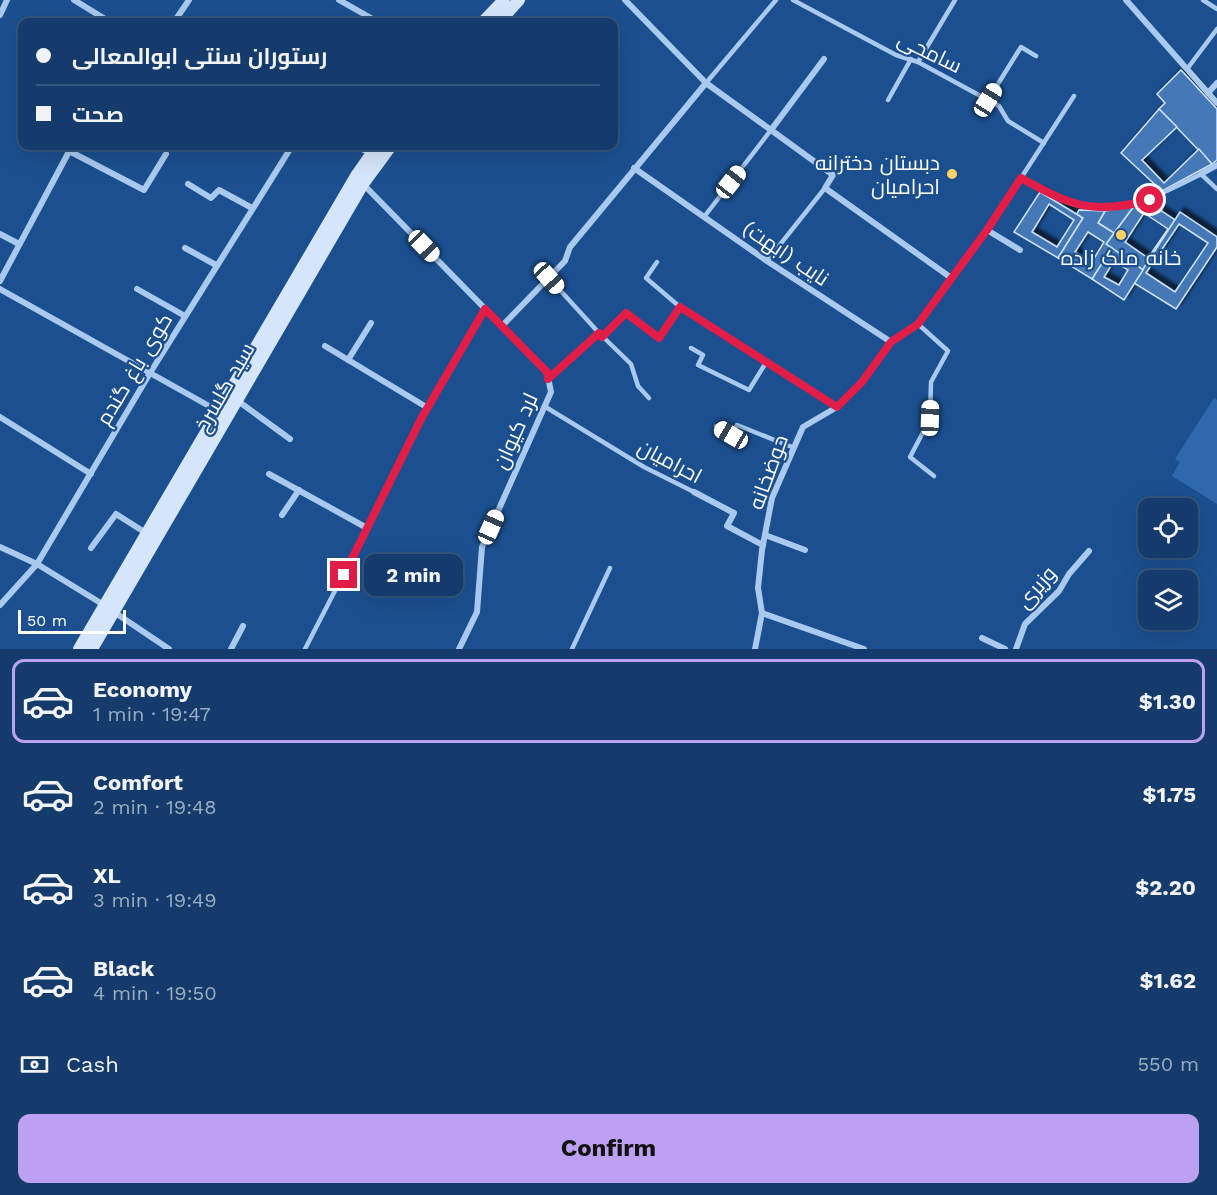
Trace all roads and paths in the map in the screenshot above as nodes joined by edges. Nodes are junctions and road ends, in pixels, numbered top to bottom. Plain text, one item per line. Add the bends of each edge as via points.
1 (8, 0) edge
2 (74, 0) edge
3 (189, 0) edge
4 (339, 0) edge
5 (504, 0) edge
6 (519, 0) edge
7 (625, 0) edge
8 (776, 0) edge
9 (793, 0) edge
10 (956, 0) edge
11 (1126, 0) edge
12 (1203, 0) edge
13 (1217, 9) edge
14 (0, 15) edge
15 (103, 18) edge
16 (177, 18) edge
17 (371, 18) edge
18 (487, 18) edge
19 (503, 18) edge
20 (1217, 29) edge
21 (1036, 56) dead end
22 (825, 59) dead end
23 (911, 59) junction
24 (918, 62) junction
25 (1187, 69) junction
26 (706, 83) junction
27 (1217, 83) edge
28 (1208, 93) junction
29 (1074, 96) dead end
30 (888, 100) dead end
31 (988, 100) junction
32 (1217, 103) edge
33 (771, 130) junction
34 (1044, 143) junction
35 (69, 150) edge
36 (74, 150) edge
37 (289, 150) edge
38 (376, 153) edge
39 (166, 154) dead end
40 (1217, 165) edge
41 (634, 168) junction
42 (1201, 174) junction
43 (1021, 178) junction
44 (359, 180) junction
45 (188, 184) dead end
46 (825, 188) junction
47 (1217, 189) edge
48 (252, 208) junction
49 (704, 217) junction
50 (987, 230) junction
51 (0, 234) edge
52 (19, 244) junction
53 (185, 248) dead end
54 (1020, 250) dead end
55 (767, 261) junction
56 (657, 262) dead end
57 (216, 266) junction
58 (950, 277) junction
59 (549, 278) junction
60 (0, 281) edge
61 (0, 289) edge
62 (137, 289) dead end
63 (680, 307) junction
64 (485, 309) junction
65 (185, 316) junction
66 (371, 323) dead end
67 (918, 324) junction
68 (502, 326) junction
69 (601, 335) junction
70 (891, 342) junction
71 (325, 346) dead end
72 (691, 348) dead end
73 (348, 360) junction
74 (767, 361) junction
75 (150, 373) junction
76 (548, 379) junction
77 (649, 398) dead end
78 (238, 401) junction
79 (544, 406) junction
80 (837, 407) junction
81 (428, 408) junction
82 (218, 411) junction
83 (0, 417) edge
84 (716, 426) dead end
85 (290, 439) dead end
86 (792, 447) junction
87 (91, 474) junction
88 (269, 474) dead end
89 (934, 476) dead end
90 (299, 490) junction
91 (694, 492) joint
92 (282, 515) dead end
93 (367, 528) junction
94 (147, 533) junction
95 (765, 535) junction
96 (763, 545) junction
97 (358, 546) joint
98 (0, 547) edge
99 (91, 548) dead end
100 (805, 550) dead end
101 (1089, 551) dead end
102 (37, 564) junction
103 (610, 568) dead end
104 (0, 605) edge
105 (109, 609) junction
106 (762, 613) junction
107 (243, 626) dead end
108 (981, 638) dead end
109 (840, 641) junction
110 (79, 649) edge
111 (92, 649) edge
112 (169, 649) edge
113 (231, 649) edge
114 (305, 649) edge
115 (459, 649) edge
116 (572, 649) edge
117 (755, 649) edge
118 (836, 649) edge
119 (864, 649) edge
120 (1005, 649) edge
121 (1016, 649) edge

1 - 14 street
2 - 15 street
3 - 16 street
4 - 17 street
5 - 18 main road
6 - 19 main road
7 - 26 street
8 - 26 lane
9 - 23 lane, سامحی via 896,55
10 - 24 lane
11 - 25 street
12 - 13 lane
20 - 25 lane
21 - 31 lane via 1021,47
22 - 33 street
23 - 24 lane, سامحی
23 - 30 lane
24 - 31 lane, سامحی
25 - 28 street
26 - 33 street
26 - 41 street
27 - 28 street
28 - 32 street
29 - 34 lane
31 - 34 lane, سامحی via 999,106 1008,121
33 - 46 street via 833,175
33 - 49 lane
34 - 43 lane
35 - 52 street
36 - 39 street via 144,190
37 - 48 street, کوی باغ گندم
38 - 44 main road, سید گلسرخ
40 - 42 street
41 - 49 street, نایب (ابهت)
41 - 59 street
42 - 43 lane via 1150,200 1121,207 1081,207
42 - 47 lane
43 - 50 street
44 - 64 street, لرد کیوان
44 - 78 main road, سید گلسرخ
44 - 82 main road, سید گلسرخ
45 - 48 street via 211,198 219,190
46 - 55 lane
46 - 58 street
48 - 57 street, کوی باغ گندم
49 - 55 street, نایب (ابهت)
50 - 54 street
50 - 58 street
51 - 52 street
52 - 60 street
53 - 57 street
55 - 70 street, نایب (ابهت)
56 - 63 lane via 645,278
57 - 65 street, کوی باغ گندم
58 - 67 street
59 - 68 street
59 - 69 lane
61 - 75 street
62 - 65 street
63 - 69 lane via 659,338 626,313
63 - 74 lane
64 - 68 street, لرد کیوان
64 - 81 street
65 - 75 street, کوی باغ گندم
66 - 73 street
67 - 70 street, حوضخانه
67 - 89 lane via 948,351 931,382 930,418 910,457
68 - 76 street, لرد کیوان via 547,372
69 - 76 lane
69 - 77 lane via 632,364 638,386
70 - 80 street, حوضخانه via 862,382
71 - 73 street
72 - 74 lane via 703,355 698,364 749,390
73 - 81 street
74 - 80 lane
75 - 82 street
75 - 87 street, کوی باغ گندم
76 - 79 street, لرد کیوان via 551,392
78 - 85 street
78 - 105 main road, سید گلسرخ
79 - 91 lane, احرامیان
79 - 115 street, لرد کیوان via 482,547 477,612
80 - 86 street, حوضخانه via 803,427
81 - 93 street
82 - 94 main road, سید گلسرخ
83 - 87 street
84 - 86 lane via 731,435 737,424
86 - 95 street, حوضخانه via 772,498
87 - 102 street, کوی باغ گندم
88 - 90 street
90 - 92 street
90 - 93 street
91 - 96 street, احرامیان via 734,513 727,526
93 - 97 street
94 - 99 street via 116,514
94 - 105 main road, سید گلسرخ
95 - 96 street, حوضخانه
95 - 100 street
96 - 106 street, حوضخانه via 758,588
97 - 114 lane
98 - 102 street
101 - 121 street, وزیری via 1059,591 1025,624
102 - 104 street, کوی باغ گندم
102 - 105 street
103 - 116 lane
105 - 110 main road, سید گلسرخ
105 - 111 main road, سید گلسرخ
105 - 112 street
106 - 109 street
106 - 117 street, حوضخانه
107 - 113 street
108 - 120 street
109 - 118 street
109 - 119 street

